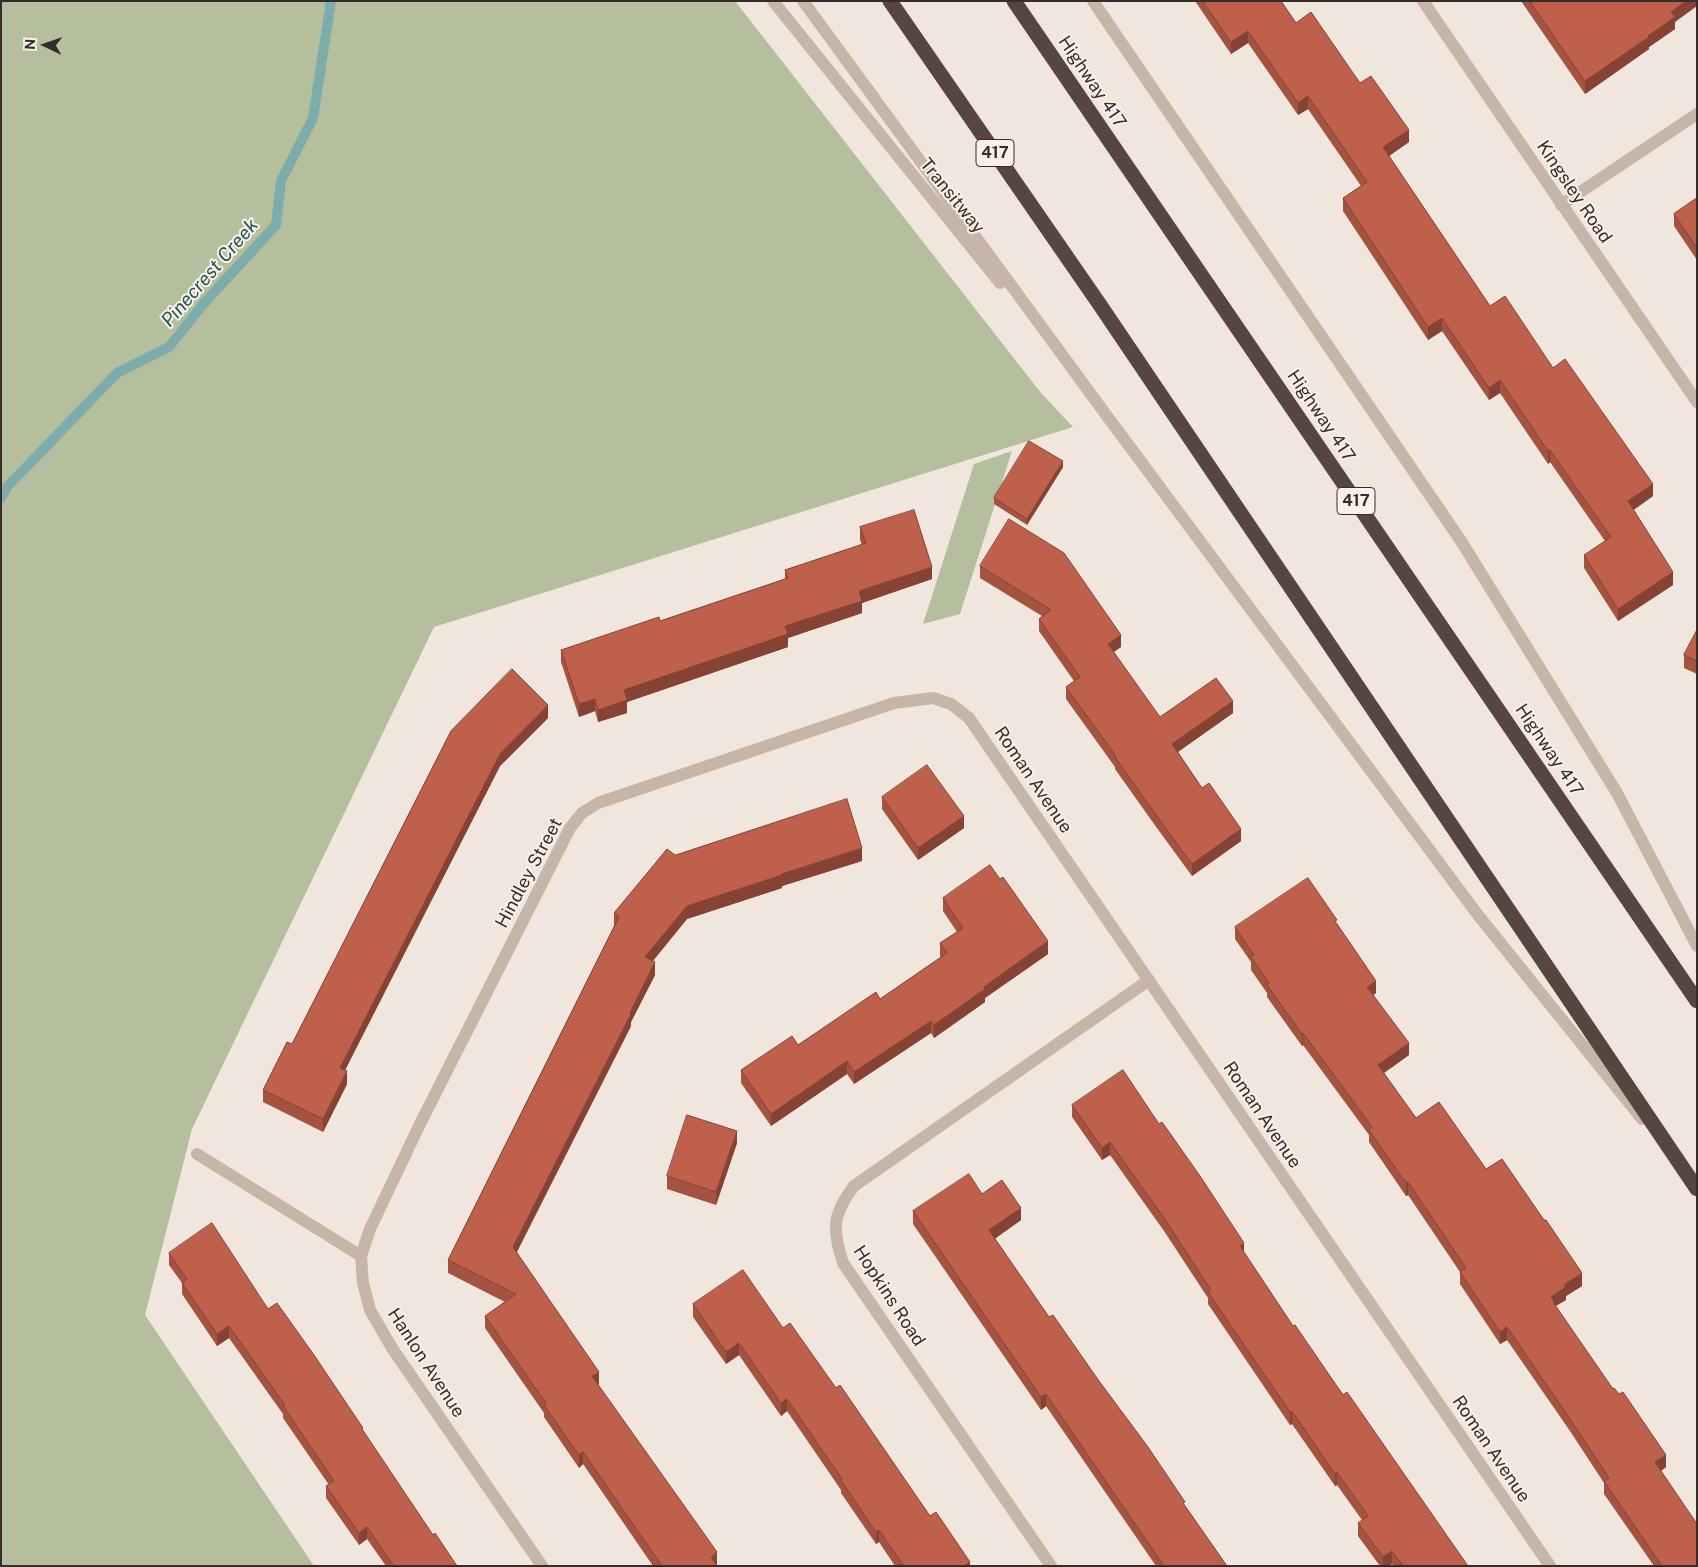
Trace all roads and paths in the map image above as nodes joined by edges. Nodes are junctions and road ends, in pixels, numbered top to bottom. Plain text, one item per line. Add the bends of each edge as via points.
1 (773, 1) edge
2 (804, 1) edge
3 (890, 1) edge
4 (1014, 1) edge
5 (1093, 1) edge
6 (1423, 1) edge
7 (1697, 114) edge
8 (1561, 205) junction
9 (1697, 402) edge
10 (1104, 412) junction
11 (933, 698) joint
12 (1697, 946) edge
13 (1149, 980) junction
14 (1697, 1001) edge
15 (197, 1154) dead end
16 (1681, 1167) junction
17 (1697, 1189) edge
18 (361, 1256) junction
19 (542, 1566) edge
20 (1051, 1566) edge
21 (1550, 1566) edge

1 - 10 street, Transitway
2 - 10 street
3 - 16 highway, 417 via 1100,305
4 - 14 highway, Highway 417 / 417
5 - 12 street via 1461,541 1617,793
6 - 8 street, Kingsley Road
7 - 8 street
8 - 9 street, Kingsley Road
10 - 16 street via 1478,915
11 - 13 street, Roman Avenue via 951,704 970,718
11 - 18 street, Hindley Street via 894,703 598,803 582,813 570,828 420,1124 370,1229
13 - 20 street, Hopkins Road via 854,1186 842,1202 836,1221 836,1241 843,1263
13 - 21 street, Roman Avenue
15 - 18 street
16 - 17 highway, 417
18 - 19 street, Hanlon Avenue via 370,1310 392,1348

